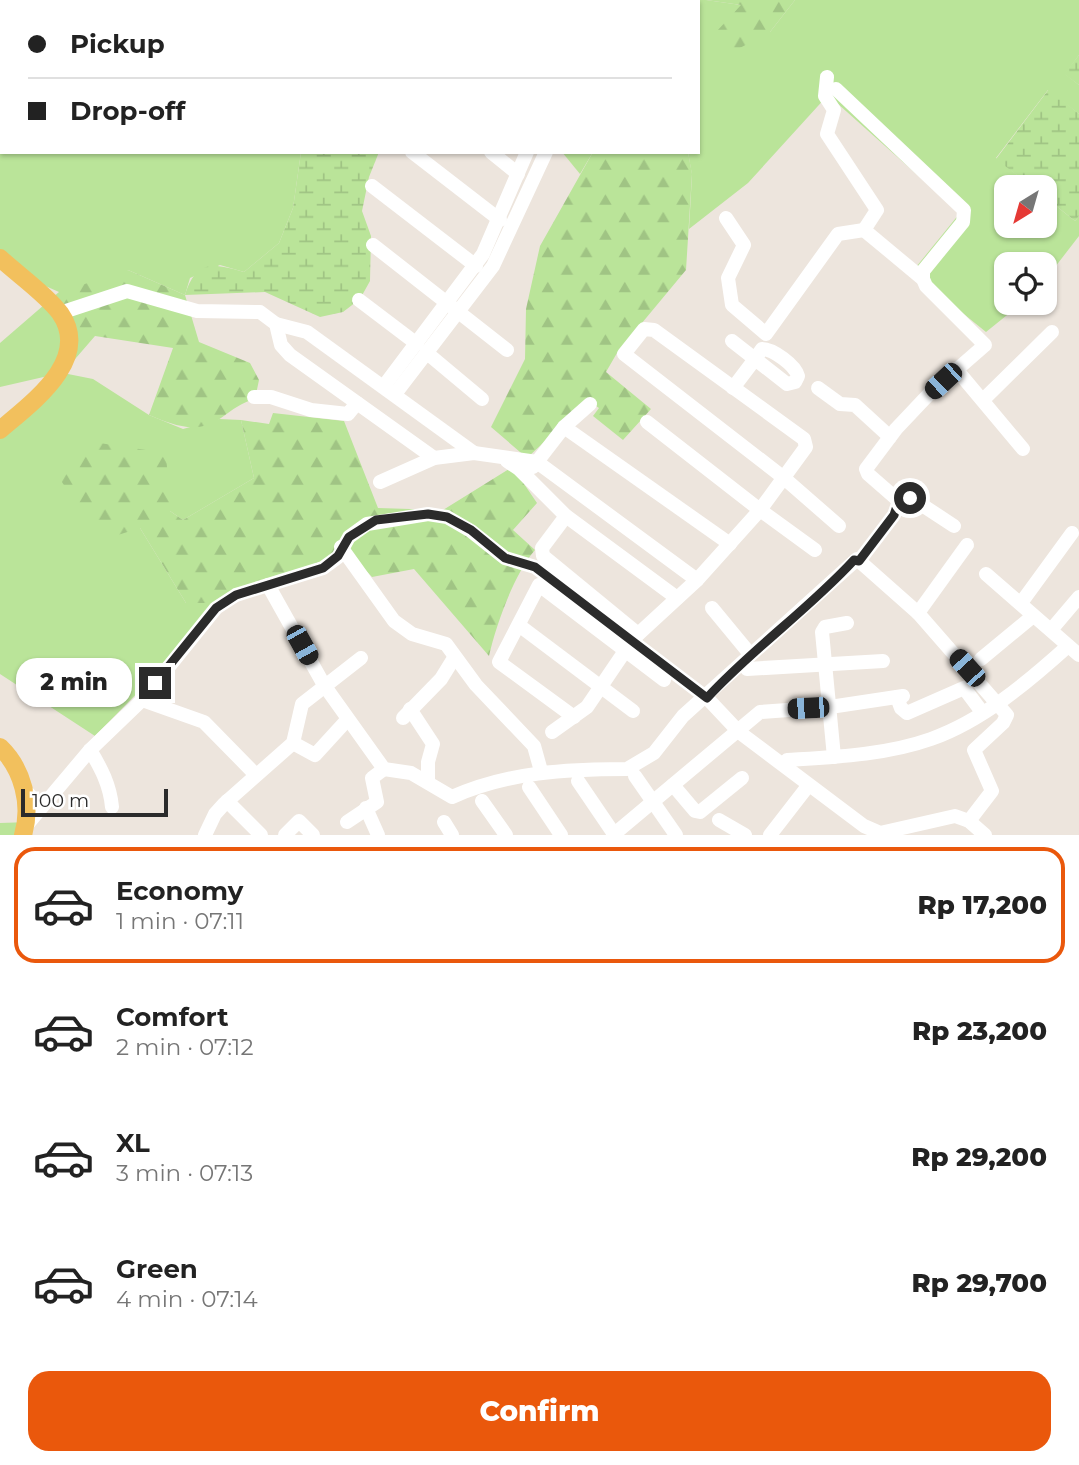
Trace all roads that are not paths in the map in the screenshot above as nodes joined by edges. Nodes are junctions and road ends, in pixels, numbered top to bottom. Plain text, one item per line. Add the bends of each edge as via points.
1 (827, 77) dead end
2 (835, 89) dead end
3 (415, 154) edge
4 (493, 154) edge
5 (526, 154) edge
6 (545, 154) edge
7 (518, 174) junction
8 (372, 186) dead end
9 (726, 218) dead end
10 (500, 220) junction
11 (864, 230) junction
12 (373, 245) dead end
13 (0, 258) edge
14 (476, 265) junction
15 (923, 279) junction
16 (359, 300) dead end
17 (454, 308) junction
18 (60, 313) junction
19 (276, 324) junction
20 (1052, 332) dead end
21 (732, 341) dead end
22 (422, 349) junction
23 (507, 350) dead end
24 (956, 369) junction
25 (733, 388) junction
26 (818, 388) dead end
27 (389, 390) junction
28 (254, 397) dead end
29 (482, 400) dead end
30 (983, 400) junction
31 (357, 403) junction
32 (590, 404) dead end
33 (647, 422) dead end
34 (564, 427) junction
35 (0, 430) edge
36 (890, 437) junction
37 (1023, 449) dead end
38 (474, 453) junction
39 (434, 458) junction
40 (501, 458) junction
41 (537, 462) junction
42 (525, 477) junction
43 (784, 478) junction
44 (380, 482) dead end
45 (899, 500) junction
46 (760, 510) junction
47 (566, 516) junction
48 (839, 526) dead end
49 (954, 526) dead end
50 (1072, 533) dead end
51 (730, 544) junction
52 (967, 545) dead end
53 (341, 547) junction
54 (815, 550) dead end
55 (859, 561) junction
56 (986, 574) dead end
57 (697, 580) junction
58 (268, 585) junction
59 (1079, 597) edge
60 (677, 598) junction
61 (1021, 604) junction
62 (712, 608) dead end
63 (918, 613) junction
64 (1034, 616) junction
65 (847, 623) dead end
66 (520, 626) junction
67 (1051, 631) junction
68 (631, 643) junction
69 (1074, 650) edge
70 (750, 654) junction
71 (361, 658) dead end
72 (454, 658) junction
73 (981, 659) dead end
74 (883, 660) dead end
75 (827, 665) junction
76 (747, 669) dead end
77 (664, 680) dead end
78 (324, 685) junction
79 (602, 686) junction
80 (707, 698) junction
81 (142, 700) junction
82 (997, 702) junction
83 (830, 707) junction
84 (633, 712) dead end
85 (982, 712) junction
86 (574, 717) junction
87 (347, 720) junction
88 (552, 732) dead end
89 (739, 732) junction
90 (293, 743) junction
91 (0, 747) edge
92 (90, 750) junction
93 (834, 757) junction
94 (787, 760) dead end
95 (384, 769) junction
96 (541, 772) junction
97 (255, 774) junction
98 (635, 776) dead end
99 (742, 778) dead end
100 (428, 780) junction
101 (578, 781) dead end
102 (673, 785) junction
103 (808, 786) junction
104 (528, 788) dead end
105 (227, 801) junction
106 (482, 801) dead end
107 (652, 802) junction
108 (111, 807) dead end
109 (366, 808) junction
110 (719, 820) dead end
111 (969, 821) junction
112 (347, 822) dead end
113 (24, 830) edge
114 (891, 833) edge
115 (258, 834) edge
116 (614, 834) edge
117 (205, 835) edge
118 (285, 835) edge
119 (313, 835) edge
120 (378, 835) edge
121 (506, 835) edge
122 (561, 835) edge
123 (676, 835) edge
124 (746, 835) edge
125 (770, 835) edge
126 (985, 835) edge

1 - 11 street via 825,96 834,110 827,134 877,210
2 - 15 street via 964,210 963,222 923,271
3 - 10 street
4 - 7 street
5 - 7 street
6 - 17 street via 497,258
7 - 10 street
8 - 14 street
9 - 11 street via 744,245 728,278 732,305 766,334 838,234
10 - 14 street
11 - 15 street
12 - 17 street
13 - 18 main road
14 - 17 street
15 - 24 street via 985,345
16 - 22 street
17 - 22 street
17 - 23 street
18 - 19 street via 127,291 197,311 260,312
18 - 35 main road via 67,347 62,368 38,397
19 - 27 street via 307,331
19 - 31 street via 281,345 290,355
20 - 30 street
21 - 25 street via 755,359
22 - 27 street
22 - 29 street
24 - 30 street
24 - 36 street
25 - 43 street via 807,443
25 - 43 street via 654,330 643,329 624,354
26 - 36 street via 840,404 855,405
27 - 38 street
28 - 31 street via 348,414
30 - 37 street
31 - 39 street
32 - 34 street
33 - 46 street
34 - 41 street
34 - 51 street
36 - 45 street via 866,472
38 - 39 street
38 - 40 street
39 - 44 street
40 - 41 street
40 - 42 street
41 - 42 street
41 - 57 street
42 - 47 street
43 - 46 street
43 - 48 street
45 - 49 street via 916,500
45 - 55 street via 894,515
46 - 51 street
46 - 54 street
47 - 60 street
47 - 68 street via 542,548 543,556
50 - 61 street
51 - 57 street
52 - 63 street
53 - 58 street via 338,556 323,568
53 - 72 street via 394,621 412,634 446,644
53 - 80 street via 376,520 428,514 447,517 505,558 535,567
55 - 63 street
55 - 70 street via 854,560
56 - 61 street
57 - 60 street
58 - 78 street
58 - 81 street via 236,595 216,608
59 - 67 street
60 - 68 street
61 - 64 street
62 - 70 street
63 - 82 street
64 - 67 street
64 - 73 street
65 - 75 street via 825,627 822,632
66 - 68 street via 539,584
66 - 79 street
66 - 86 street via 499,662
67 - 69 street
68 - 77 street
68 - 79 street
69 - 82 street
70 - 80 street
71 - 78 street
72 - 96 street via 534,746
72 - 100 street via 441,679 406,713 433,744
74 - 75 street
75 - 76 street
75 - 83 street
78 - 87 street
78 - 90 street via 300,708
79 - 84 street
79 - 86 street
80 - 89 street
80 - 96 street via 683,716 654,752 627,769
81 - 92 street
81 - 97 street via 204,722
82 - 85 street
82 - 111 street via 1006,720 974,750 992,791
83 - 85 street via 900,697 907,713 964,688
83 - 89 street via 764,711
83 - 93 street
85 - 93 street via 932,739
86 - 88 street
87 - 90 street via 315,755
87 - 95 street
89 - 102 street
89 - 103 street
90 - 97 street
91 - 113 main road via 21,779 27,811
92 - 108 street via 107,782
92 - 113 street
93 - 94 street
95 - 100 street
95 - 109 street via 372,778 377,803
96 - 100 street via 452,797
97 - 105 street
98 - 107 street
99 - 102 street via 700,812
101 - 116 street
102 - 107 street
103 - 114 street via 873,832
103 - 125 street
104 - 122 street
105 - 115 street
105 - 117 street
106 - 121 street
107 - 116 street
107 - 123 street
109 - 112 street
109 - 120 street
110 - 124 street
111 - 114 street via 945,816
111 - 126 street
118 - 119 street via 299,821

